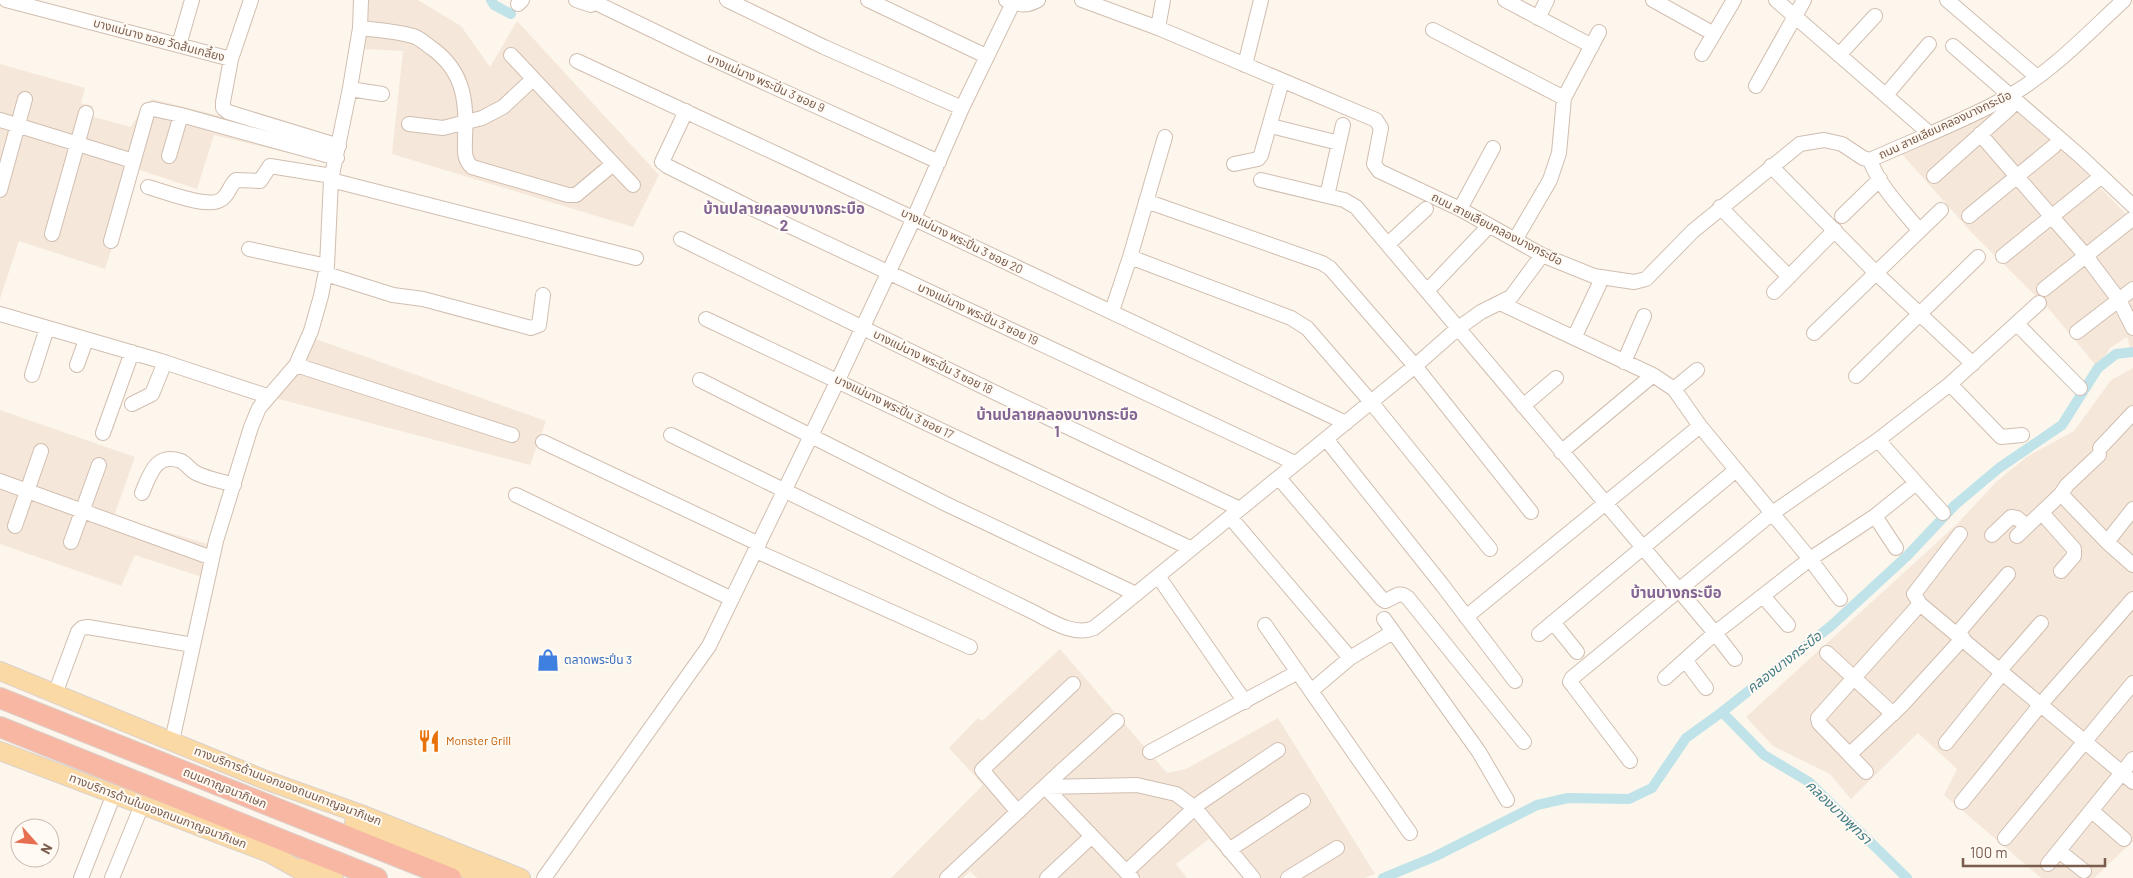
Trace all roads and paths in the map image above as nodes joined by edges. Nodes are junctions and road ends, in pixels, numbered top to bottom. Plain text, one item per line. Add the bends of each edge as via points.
1 (6, 0) edge
2 (192, 0) edge
3 (251, 0) edge
4 (362, 0) edge
5 (576, 0) edge
6 (727, 0) edge
7 (868, 0) edge
8 (1038, 0) edge
9 (1082, 0) edge
10 (1163, 0) edge
11 (1261, 0) edge
12 (1505, 0) edge
13 (1547, 0) edge
14 (1653, 0) edge
15 (1734, 0) edge
16 (1776, 0) edge
17 (1804, 0) edge
18 (1947, 0) edge
19 (2124, 0) edge
20 (594, 1) edge
21 (1010, 1) edge
22 (1795, 16) junction
23 (1875, 16) dead end
24 (1538, 18) junction
25 (360, 28) junction
26 (1158, 28) junction
27 (1433, 30) dead end
28 (1599, 32) dead end
29 (1714, 34) junction
30 (1929, 44) dead end
31 (179, 45) junction
32 (1592, 46) junction
33 (1953, 46) dead end
34 (1702, 54) dead end
35 (511, 55) dead end
36 (1840, 55) junction
37 (986, 56) junction
38 (231, 59) junction
39 (577, 61) dead end
40 (1245, 65) junction
41 (2036, 77) junction
42 (533, 79) junction
43 (1282, 81) junction
44 (1756, 86) dead end
45 (350, 89) junction
46 (382, 94) dead end
47 (1886, 96) junction
48 (1564, 98) junction
49 (25, 99) dead end
50 (2010, 102) junction
51 (962, 108) junction
52 (686, 111) junction
53 (86, 113) dead end
54 (181, 115) junction
55 (0, 120) edge
56 (466, 122) junction
57 (409, 124) dead end
58 (1343, 125) dead end
59 (18, 126) junction
60 (1274, 127) dead end
61 (1929, 133) junction
62 (1980, 134) junction
63 (1165, 137) dead end
64 (1339, 143) junction
65 (77, 144) junction
66 (2054, 146) dead end
67 (1493, 148) dead end
68 (338, 152) junction
69 (170, 156) dead end
70 (1870, 160) junction
71 (133, 161) junction
72 (939, 162) junction
73 (613, 164) junction
74 (1234, 164) dead end
75 (1771, 166) junction
76 (1934, 176) dead end
77 (2018, 177) junction
78 (332, 178) junction
79 (1880, 179) junction
80 (2098, 179) dead end
81 (1261, 180) dead end
82 (633, 185) dead end
83 (148, 187) dead end
84 (0, 190) edge
85 (1327, 196) junction
86 (1146, 201) junction
87 (2133, 206) edge
88 (1720, 207) junction
89 (1426, 209) dead end
90 (1460, 209) junction
91 (1941, 210) dead end
92 (1842, 216) dead end
93 (1969, 216) dead end
94 (2053, 217) junction
95 (914, 218) junction
96 (2132, 218) edge
97 (1486, 228) dead end
98 (1835, 230) junction
99 (1919, 230) junction
100 (52, 234) dead end
101 (681, 238) dead end
102 (1515, 240) junction
103 (111, 241) dead end
104 (1388, 244) junction
105 (249, 249) dead end
106 (1542, 255) junction
107 (2003, 256) dead end
108 (2086, 256) junction
109 (1130, 257) junction
110 (1978, 257) dead end
111 (636, 258) dead end
112 (327, 270) junction
113 (888, 271) junction
114 (1876, 273) junction
115 (1788, 277) junction
116 (1599, 285) dead end
117 (2044, 289) dead end
118 (2133, 289) edge
119 (1427, 290) junction
120 (1774, 292) dead end
121 (543, 294) dead end
122 (2119, 300) junction
123 (1500, 303) junction
124 (2039, 303) dead end
125 (1112, 311) junction
126 (0, 314) edge
127 (1920, 315) junction
128 (1644, 316) dead end
129 (706, 319) dead end
130 (2017, 324) junction
131 (862, 326) junction
132 (47, 328) junction
133 (2133, 328) edge
134 (1457, 329) junction
135 (2077, 332) dead end
136 (1814, 333) dead end
137 (1574, 338) junction
138 (86, 340) junction
139 (132, 352) junction
140 (165, 362) junction
141 (1624, 362) junction
142 (296, 364) junction
143 (1972, 364) junction
144 (77, 365) dead end
145 (1415, 366) junction
146 (1697, 370) dead end
147 (32, 375) dead end
148 (1652, 375) junction
149 (1856, 376) dead end
150 (1556, 378) dead end
151 (700, 380) dead end
152 (838, 380) junction
153 (1950, 384) junction
154 (2080, 388) dead end
155 (1674, 389) junction
156 (267, 396) junction
157 (1370, 402) junction
158 (132, 404) dead end
159 (1523, 406) junction
160 (2133, 413) edge
161 (1346, 423) junction
162 (1700, 426) junction
163 (103, 433) dead end
164 (512, 435) dead end
165 (670, 435) dead end
166 (810, 435) junction
167 (2022, 435) dead end
168 (1326, 439) junction
169 (1878, 440) junction
170 (543, 442) dead end
171 (40, 452) dead end
172 (1560, 452) junction
173 (1295, 463) junction
174 (99, 465) dead end
175 (1736, 470) junction
176 (1279, 478) junction
177 (0, 481) edge
178 (1916, 483) junction
179 (234, 485) junction
180 (27, 491) junction
181 (784, 491) junction
182 (142, 493) dead end
183 (2061, 494) junction
184 (516, 495) dead end
185 (1605, 504) junction
186 (2133, 509) edge
187 (82, 510) junction
188 (1531, 512) dead end
189 (1235, 513) junction
190 (1943, 513) dead end
191 (2042, 513) junction
192 (1771, 514) junction
193 (1876, 516) junction
194 (15, 526) dead end
195 (2027, 526) junction
196 (1960, 534) dead end
197 (1992, 535) dead end
198 (2017, 536) dead end
199 (71, 542) dead end
200 (2107, 542) junction
201 (758, 547) junction
202 (1642, 547) junction
203 (1190, 548) junction
204 (1896, 548) dead end
205 (1490, 549) dead end
206 (212, 558) junction
207 (1810, 559) junction
208 (2133, 565) edge
209 (2061, 571) dead end
210 (2008, 574) dead end
211 (1158, 576) junction
212 (1679, 590) junction
213 (1136, 594) junction
214 (1763, 596) junction
215 (732, 599) junction
216 (1840, 599) dead end
217 (2133, 599) edge
218 (1920, 604) junction
219 (1466, 617) junction
220 (1384, 619) dead end
221 (1553, 622) junction
222 (2041, 622) dead end
223 (1265, 625) dead end
224 (1788, 625) dead end
225 (1393, 632) junction
226 (1716, 633) junction
227 (1539, 634) dead end
228 (1960, 636) junction
229 (193, 645) junction
230 (970, 647) dead end
231 (1577, 652) dead end
232 (1827, 653) dead end
233 (1350, 658) junction
234 (1735, 659) dead end
235 (1685, 660) junction
236 (0, 671) edge
237 (2002, 671) junction
238 (1298, 672) junction
239 (1665, 678) dead end
240 (1855, 679) junction
241 (1515, 681) dead end
242 (2133, 683) edge
243 (1072, 684) dead end
244 (1706, 688) dead end
245 (1310, 691) junction
246 (55, 694) junction
247 (0, 698) edge
248 (1245, 702) junction
249 (2041, 704) junction
250 (1893, 714) junction
251 (1117, 721) dead end
252 (0, 727) edge
253 (172, 741) junction
254 (2084, 741) junction
255 (1524, 742) dead end
256 (1946, 744) dead end
257 (1278, 750) dead end
258 (0, 751) edge
259 (1150, 752) dead end
260 (1850, 754) junction
261 (2133, 759) edge
262 (1630, 761) dead end
263 (1866, 772) dead end
264 (2122, 772) junction
265 (268, 781) junction
266 (2133, 782) edge
267 (1044, 786) junction
268 (114, 794) junction
269 (1506, 800) dead end
270 (1302, 801) dead end
271 (1962, 802) dead end
272 (142, 805) junction
273 (1195, 808) junction
274 (2092, 811) junction
275 (1018, 812) junction
276 (1410, 833) dead end
277 (1092, 836) junction
278 (2005, 838) dead end
279 (2124, 838) dead end
280 (1337, 848) dead end
281 (1229, 850) junction
282 (2059, 851) junction
283 (269, 853) junction
284 (2048, 864) dead end
285 (2084, 871) dead end
286 (1129, 875) edge
287 (81, 878) edge
288 (112, 878) edge
289 (314, 878) edge
290 (334, 878) edge
291 (377, 878) edge
292 (451, 878) edge
293 (488, 878) edge
294 (521, 878) edge
295 (544, 878) edge
296 (947, 878) edge
297 (1047, 878) edge
298 (1253, 878) edge
299 (1288, 878) edge

1 - 31 street, บางแม่นาง ซอย วัดส้มเกลี้ยง
2 - 31 street
3 - 38 street
4 - 25 street
5 - 20 street, บางแม่นาง พระปิ่น 3 ซอย 9 via 587,5
6 - 51 street
7 - 37 street
8 - 21 street via 1029,5
9 - 26 street, ถนน สายเลียบคลองบางกระบือ
10 - 26 street
11 - 40 street
12 - 24 street
13 - 24 street
14 - 29 street
15 - 29 street
16 - 22 street
17 - 22 street
18 - 41 street
19 - 41 street, ถนน สายเลียบคลองบางกระบือ
20 - 72 street, บางแม่นาง พระปิ่น 3 ซอย 9
21 - 37 street
22 - 36 street
22 - 44 street
23 - 36 street
24 - 32 street
25 - 45 street
25 - 56 street via 416,37 446,58 461,85
26 - 40 street, ถนน สายเลียบคลองบางกระบือ
27 - 48 street
28 - 32 street
29 - 34 street
30 - 47 street
31 - 38 street, บางแม่นาง ซอย วัดส้มเกลี้ยง
32 - 48 street
33 - 50 street
35 - 42 street
36 - 47 street
37 - 51 street
38 - 68 street, บางแม่นาง ซอย วัดส้มเกลี้ยง via 223,108
39 - 52 street, บางแม่นาง พระปิ่น 3 ซอย 20
40 - 43 street, ถนน สายเลียบคลองบางกระบือ
41 - 50 street, ถนน สายเลียบคลองบางกระบือ
42 - 56 street via 494,114
42 - 73 street
43 - 74 street via 1261,156
43 - 90 street, ถนน สายเลียบคลองบางกระบือ via 1376,120 1381,128 1375,168
45 - 46 street
45 - 68 street
47 - 61 street
48 - 102 street via 1559,153 1550,180
49 - 59 street
50 - 61 street, ถนน สายเลียบคลองบางกระบือ
50 - 62 street
50 - 87 street via 2080,156
51 - 72 street
52 - 95 street, บางแม่นาง พระปิ่น 3 ซอย 20
52 - 113 street, บางแม่นาง พระปิ่น 3 ซอย 19 via 662,162 749,207
53 - 65 street
54 - 68 street
54 - 69 street
54 - 71 street via 148,110
55 - 59 street
56 - 57 street via 443,128
56 - 73 street via 465,156 472,167 568,195 584,191
58 - 64 street
59 - 65 street
59 - 84 street
60 - 64 street
61 - 70 street, ถนน สายเลียบคลองบางกระบือ
62 - 76 street
62 - 77 street
63 - 86 street
64 - 85 street
65 - 71 street
65 - 100 street
66 - 77 street
67 - 90 street
68 - 78 street
70 - 75 street, ถนน สายเลียบคลองบางกระบือ via 1842,144 1824,140 1800,144
70 - 79 street
71 - 103 street
72 - 95 street
73 - 82 street
75 - 88 street, ถนน สายเลียบคลองบางกระบือ
75 - 98 street
77 - 93 street
77 - 94 street
78 - 83 street via 270,166 260,181 236,180 221,200 212,203
78 - 111 street
78 - 112 street
79 - 92 street
79 - 99 street
80 - 94 street
81 - 85 street
85 - 104 street via 1350,202
86 - 109 street
86 - 145 street via 1322,263 1330,268
88 - 106 street, ถนน สายเลียบคลองบางกระบือ via 1640,282 1594,276
88 - 115 street
89 - 104 street
90 - 102 street, ถนน สายเลียบคลองบางกระบือ
91 - 99 street
94 - 107 street
94 - 108 street
95 - 113 street
95 - 125 street, บางแม่นาง พระปิ่น 3 ซอย 20
96 - 108 street
97 - 119 street
98 - 114 street
98 - 115 street
99 - 114 street
101 - 131 street, บางแม่นาง พระปิ่น 3 ซอย 18
102 - 106 street, ถนน สายเลียบคลองบางกระบือ
104 - 119 street
105 - 112 street
106 - 123 street via 1511,297
108 - 117 street
108 - 122 street
109 - 125 street
109 - 157 street via 1299,322 1308,328
110 - 127 street
112 - 121 street via 393,295 423,299 531,328 539,325
112 - 142 street via 311,331
113 - 131 street
113 - 173 street, บางแม่นาง พระปิ่น 3 ซอย 19
114 - 127 street
114 - 136 street
115 - 120 street
116 - 137 street
118 - 122 street
119 - 134 street
122 - 133 street
122 - 135 street
123 - 134 street
123 - 137 street
124 - 130 street
125 - 161 street, บางแม่นาง พระปิ่น 3 ซอย 20
126 - 132 street
127 - 143 street
127 - 149 street
128 - 141 street
129 - 152 street, บางแม่นาง พระปิ่น 3 ซอย 17
130 - 143 street
130 - 154 street
131 - 152 street
131 - 189 street, บางแม่นาง พระปิ่น 3 ซอย 18
132 - 138 street
132 - 147 street
134 - 145 street
134 - 159 street
137 - 141 street
138 - 139 street
138 - 144 street
139 - 140 street
139 - 163 street
140 - 156 street
140 - 158 street via 152,394
141 - 148 street
142 - 156 street
142 - 164 street
143 - 153 street
145 - 157 street
145 - 188 street
146 - 155 street
148 - 155 street
148 - 172 street
150 - 159 street
151 - 166 street
152 - 166 street
152 - 203 street, บางแม่นาง พระปิ่น 3 ซอย 17
153 - 167 street via 2001,437
153 - 169 street
155 - 162 street
156 - 179 street via 253,421
157 - 161 street
157 - 205 street
159 - 172 street
160 - 183 street
161 - 168 street
162 - 175 street
162 - 185 street
165 - 181 street
166 - 181 street
166 - 213 street
168 - 173 street
168 - 219 street
169 - 178 street
169 - 192 street
170 - 201 street
171 - 180 street
172 - 185 street
173 - 176 street
174 - 187 street
175 - 192 street
175 - 202 street
176 - 189 street
176 - 255 street via 1384,601 1397,594 1408,598
177 - 180 street
178 - 190 street
178 - 193 street
179 - 182 street via 194,472 185,463 170,459 162,460 154,468
179 - 206 street
180 - 187 street
180 - 194 street
181 - 201 street
181 - 213 street via 1074,630 1086,632 1094,628
183 - 191 street
183 - 200 street
184 - 215 street
185 - 202 street
185 - 219 street
186 - 200 street
187 - 199 street
187 - 206 street
189 - 203 street
189 - 233 street
191 - 195 street
191 - 209 street via 2074,549 2074,556
192 - 207 street
192 - 212 street
193 - 204 street
193 - 207 street
195 - 197 street via 2011,517
195 - 198 street
196 - 218 street via 1914,594
200 - 208 street
201 - 215 street
201 - 230 street
202 - 212 street
202 - 221 street
203 - 211 street
206 - 229 street
207 - 214 street
207 - 216 street
210 - 228 street
211 - 213 street
211 - 248 street
212 - 226 street
212 - 262 street via 1570,682
214 - 224 street
214 - 226 street
215 - 295 street via 704,656
217 - 249 street
218 - 228 street
218 - 240 street
219 - 241 street
220 - 225 street
221 - 227 street
221 - 231 street
222 - 237 street
223 - 238 street
225 - 233 street
225 - 269 street via 1479,752
226 - 234 street
226 - 235 street
228 - 237 street
228 - 250 street
229 - 246 street via 82,628
229 - 253 street
232 - 240 street
233 - 245 street
235 - 239 street
235 - 244 street
236 - 246 main road, ทางบริการด้านนอกของถนนกาญจนาภิเษก
237 - 249 street
237 - 256 street
238 - 245 street
238 - 248 street
240 - 250 street
240 - 260 street via 1818,718
242 - 254 street
243 - 275 street via 982,770
245 - 276 street
246 - 253 main road, ทางบริการด้านนอกของถนนกาญจนาภิเษก
247 - 292 highway, ถนนกาญจนาภิเษก
248 - 259 street
249 - 254 street
249 - 271 street
250 - 260 street
251 - 267 street
252 - 291 highway
253 - 265 main road, ทางบริการด้านนอกของถนนกาญจนาภิเษก
254 - 264 street
254 - 278 street
257 - 273 street
258 - 268 main road, ทางบริการด้านในของถนนกาญจนาภิเษก
260 - 263 street
261 - 264 street
264 - 266 street
264 - 274 street
265 - 293 main road via 377,834
265 - 294 main road, ทางบริการด้านนอกของถนนกาญจนาภิเษก
267 - 273 street via 1137,785 1176,794
267 - 275 street
267 - 277 street
268 - 272 main road, ทางบริการด้านในของถนนกาญจนาภิเษก
268 - 287 street
270 - 281 street
272 - 283 main road, ทางบริการด้านในของถนนกาญจนาภิเษก
272 - 288 street
273 - 281 street
273 - 286 street
274 - 279 street
274 - 282 street
275 - 296 street
277 - 286 street
277 - 297 street
280 - 299 street
281 - 298 street
282 - 284 street
282 - 285 street
283 - 289 main road, ทางบริการด้านในของถนนกาญจนาภิเษก
283 - 290 main road

